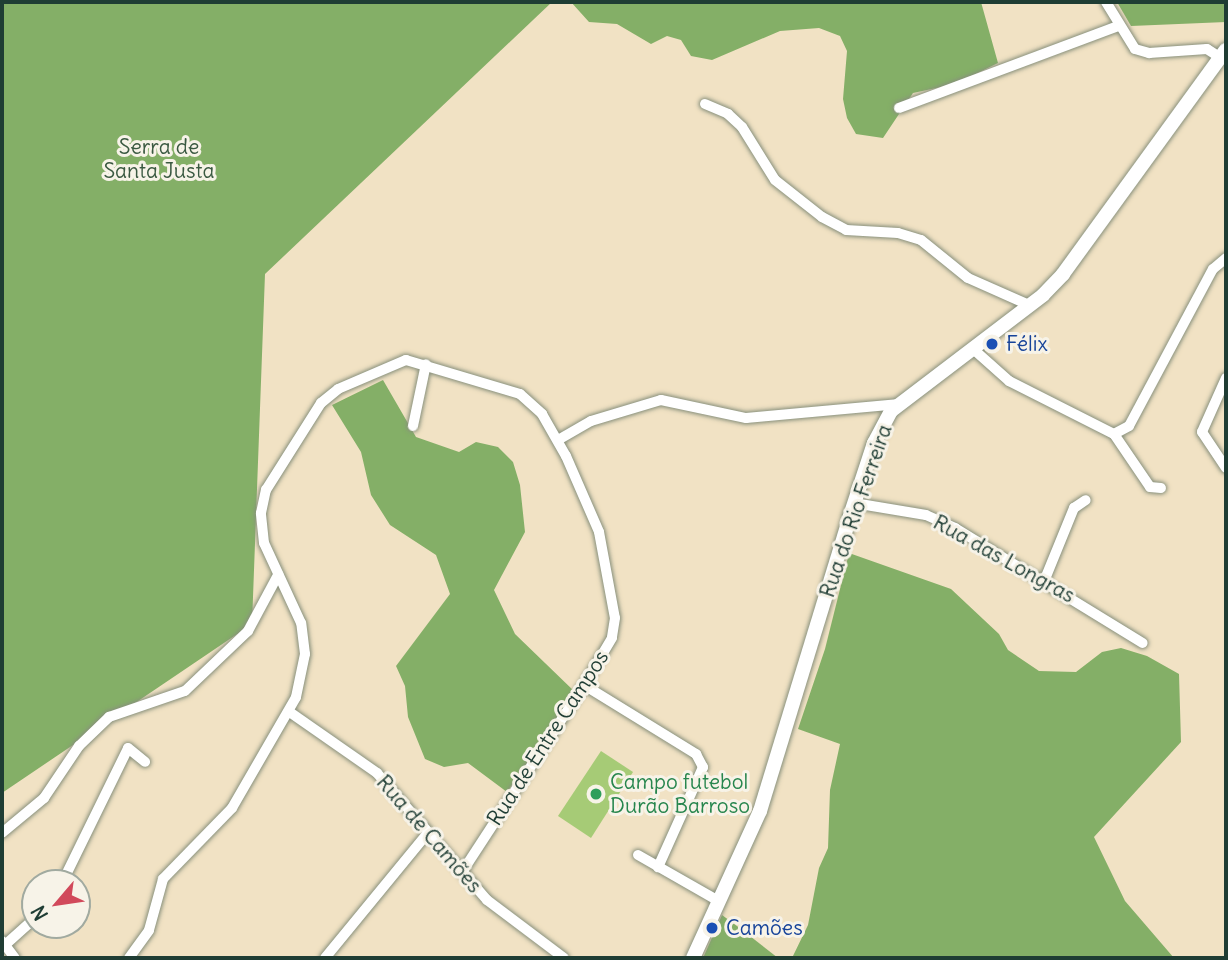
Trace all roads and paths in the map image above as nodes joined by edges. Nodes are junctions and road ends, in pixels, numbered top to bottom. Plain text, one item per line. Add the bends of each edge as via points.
1 (1106, 2) edge
2 (1118, 26) junction
3 (1223, 54) edge
4 (705, 104) dead end
5 (899, 108) dead end
6 (1226, 258) edge
7 (1030, 305) junction
8 (972, 348) junction
9 (426, 364) junction
10 (1226, 378) edge
11 (899, 404) junction
12 (413, 426) dead end
13 (1114, 434) junction
14 (558, 440) junction
15 (1226, 468) edge
16 (1161, 488) dead end
17 (1086, 500) dead end
18 (854, 503) junction
19 (278, 575) junction
20 (1045, 579) junction
21 (1143, 643) dead end
22 (584, 685) junction
23 (291, 713) junction
24 (145, 762) dead end
25 (2, 833) edge
26 (427, 834) junction
27 (638, 855) dead end
28 (658, 867) junction
29 (69, 869) edge
30 (462, 872) junction
31 (717, 900) junction
32 (21, 929) edge
33 (3, 943) edge
34 (15, 958) edge
35 (129, 958) edge
36 (325, 958) edge
37 (564, 958) edge
38 (693, 958) edge

1 - 2 street
2 - 3 street via 1135,49 1149,53 1207,49
2 - 5 street
3 - 7 street, Rua do Rio Ferreira via 1063,274
4 - 7 street via 728,114 742,127 775,180 822,217 846,230 898,233 921,240 968,278
6 - 13 street via 1213,269 1129,426
7 - 8 street, Rua do Rio Ferreira
8 - 11 street, Rua do Rio Ferreira
8 - 13 street via 1009,381
9 - 12 street
9 - 14 street, Rua de Entre Campos via 520,394 542,414
9 - 19 street, Rua de Entre Campos via 406,360 387,366 338,389 321,403 266,490 261,513 264,543
10 - 15 street via 1202,432
11 - 14 street via 746,418 661,400 591,421
11 - 18 street, Rua do Rio Ferreira via 874,443
13 - 16 street via 1150,487
14 - 22 street, Rua de Entre Campos via 599,532 615,618 612,638
17 - 20 street via 1074,508
18 - 20 street, Rua das Longras via 926,515
18 - 31 street, Rua do Rio Ferreira via 760,811
19 - 23 street, Rua de Entre Campos via 300,623 305,654
19 - 25 street via 248,631 185,691 108,718 79,746 44,798
20 - 21 street, Rua das Longras
22 - 28 street via 696,754 703,767
22 - 30 street, Rua de Entre Campos
23 - 26 street, Rua de Camões via 377,773
23 - 35 street, Rua de Entre Campos via 232,808 163,879 149,930
24 - 29 street via 128,748
26 - 30 street, Rua de Camões
26 - 36 street
27 - 28 street
28 - 31 street
30 - 37 street, Rua de Camões via 487,900
31 - 38 street, Rua do Rio Ferreira
32 - 33 street
33 - 34 street

